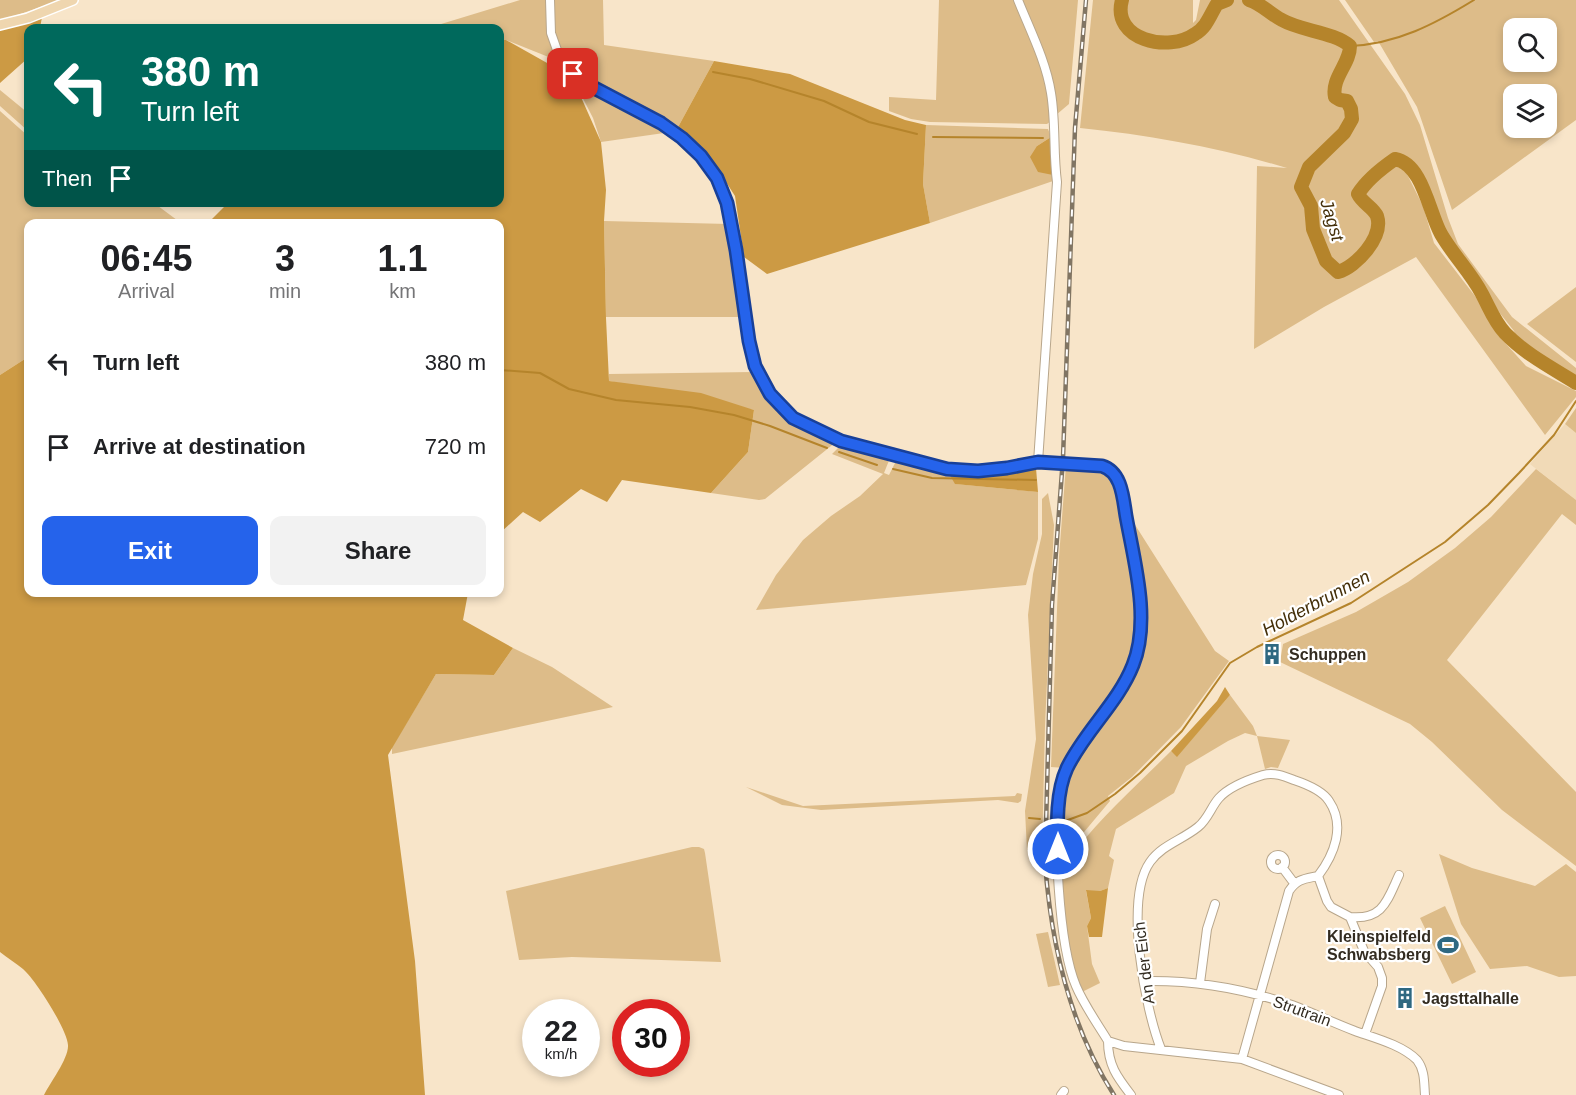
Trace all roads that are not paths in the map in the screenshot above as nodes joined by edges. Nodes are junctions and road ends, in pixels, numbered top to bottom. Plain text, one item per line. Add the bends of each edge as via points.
1 (73, 0) edge
2 (550, 0) edge
3 (1018, 0) edge
4 (0, 25) edge
5 (1038, 462) junction
6 (1282, 867) dead end
7 (1399, 875) dead end
8 (1314, 877) junction
9 (1294, 883) junction
10 (1215, 904) dead end
11 (1350, 916) junction
12 (1144, 981) junction
13 (1200, 983) junction
14 (1258, 996) junction
15 (1365, 1034) junction
16 (1108, 1041) junction
17 (1161, 1049) junction
18 (1242, 1059) junction
19 (1131, 1095) edge
20 (1339, 1095) edge
21 (1425, 1095) edge

1 - 4 main road
2 - 5 street via 551,33 562,67 682,138 717,178 727,203 755,366 770,394 793,418 841,441 947,469 978,471
3 - 5 street via 1047,73 1055,127 1057,182
5 - 16 street via 1102,466 1114,473 1123,497 1142,624 1134,663 1122,688 1066,770 1057,829 1063,928 1071,969 1076,986
6 - 9 street
7 - 11 street via 1384,907 1362,918
8 - 9 street
8 - 11 street via 1331,906
8 - 12 street, An der Eich via 1330,856 1339,832 1329,800 1319,791 1274,773 1228,790 1197,828 1160,850 1144,873 1137,908
9 - 14 street
10 - 13 street via 1207,929
11 - 15 street via 1364,951 1382,978
12 - 13 street, Strutrain
12 - 17 street, An der Eich
13 - 14 street, Strutrain
14 - 15 street, Strutrain
14 - 18 street
15 - 21 street, Strutrain via 1410,1054 1419,1063
16 - 17 street
16 - 19 street via 1113,1068
17 - 18 street
18 - 20 street

